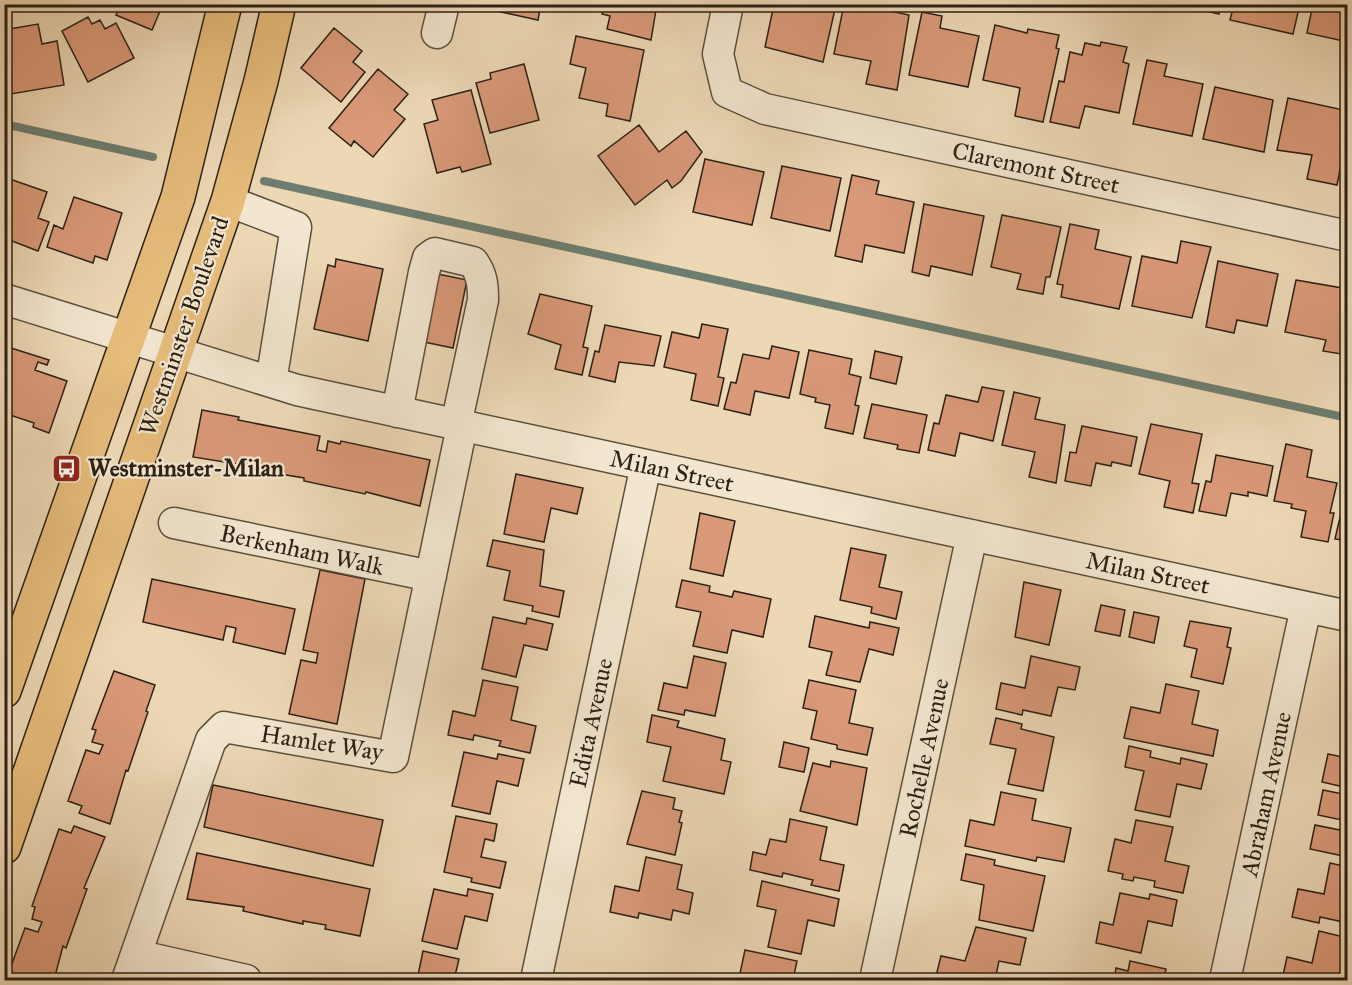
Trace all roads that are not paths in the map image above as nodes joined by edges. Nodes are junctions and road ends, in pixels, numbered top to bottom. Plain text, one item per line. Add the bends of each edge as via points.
1 (225, 4) edge
2 (279, 4) edge
3 (728, 4) edge
4 (228, 201) junction
5 (1347, 236) edge
6 (4, 299) edge
7 (127, 339) junction
8 (174, 352) junction
9 (271, 382) junction
10 (397, 412) junction
11 (459, 425) junction
12 (646, 465) junction
13 (174, 523) dead end
14 (972, 535) junction
15 (430, 576) junction
16 (1306, 607) junction
17 (1347, 616) edge
18 (4, 691) edge
19 (4, 847) edge
20 (131, 968) edge
21 (246, 981) edge
22 (536, 981) edge
23 (876, 981) edge
24 (1225, 981) edge

1 - 7 main road, Westminster Boulevard via 178,197
2 - 4 main road, Westminster Boulevard
3 - 5 street, Claremont Street via 718,54 727,92 765,109
4 - 8 main road, Westminster Boulevard
4 - 9 street via 296,227
6 - 7 street, Milan Street
7 - 8 street, Milan Street
7 - 18 main road, Westminster Boulevard
8 - 9 street, Milan Street
8 - 19 main road, Westminster Boulevard
9 - 10 street, Milan Street
10 - 11 street, Milan Street
10 - 11 street, Hamlet Way via 424,272 428,258 435,253 473,262 483,285
11 - 12 street, Milan Street
11 - 15 street, Hamlet Way
12 - 14 street, Milan Street
12 - 22 street, Edita Avenue
13 - 15 street, Berkenham Walk
14 - 16 street, Milan Street
14 - 23 street, Rochelle Avenue
15 - 20 street, Hamlet Way via 393,757 224,727 212,740
16 - 17 street, Milan Street
16 - 24 street, Abraham Avenue
20 - 21 street

